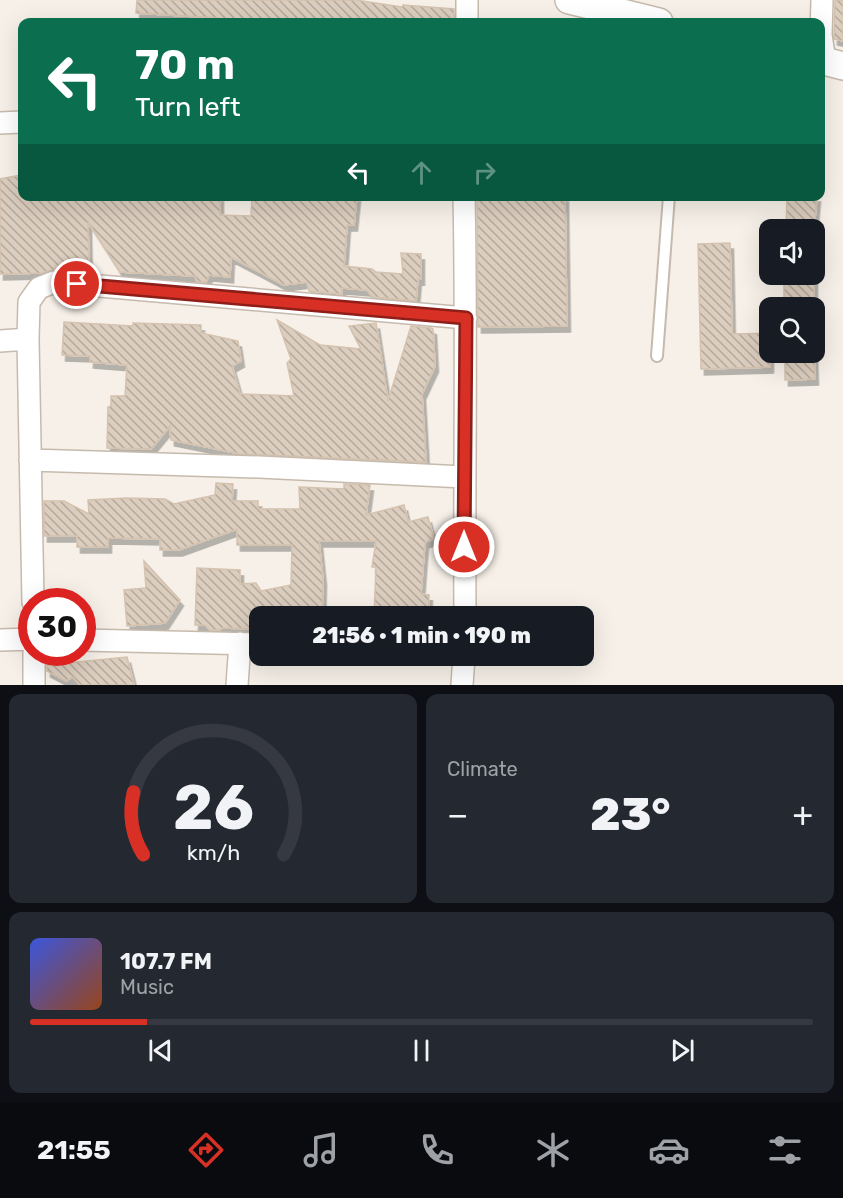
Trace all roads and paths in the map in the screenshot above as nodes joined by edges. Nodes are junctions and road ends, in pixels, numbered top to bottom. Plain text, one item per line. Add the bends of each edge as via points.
1 (467, 0) edge
2 (569, 0) edge
3 (822, 0) edge
4 (467, 18) edge
5 (643, 18) edge
6 (821, 18) edge
7 (18, 122) edge
8 (0, 123) edge
9 (464, 201) edge
10 (669, 201) edge
11 (466, 318) junction
12 (28, 339) junction
13 (0, 341) edge
14 (657, 356) dead end
15 (30, 460) junction
16 (464, 477) junction
17 (33, 588) edge
18 (465, 606) edge
19 (18, 639) edge
20 (0, 640) edge
21 (96, 640) edge
22 (249, 644) edge
23 (249, 647) edge
24 (34, 666) edge
25 (464, 666) edge
26 (34, 685) edge
27 (237, 685) edge
28 (462, 685) edge

1 - 4 street
2 - 5 street
3 - 6 street
7 - 8 street
9 - 11 street
10 - 14 lane
11 - 12 street via 54,282 39,288 29,302
11 - 16 street
12 - 13 street
12 - 15 street
15 - 16 street
15 - 17 street
16 - 18 street
19 - 20 street
21 - 22 street
23 - 27 street
24 - 26 street
25 - 28 street

